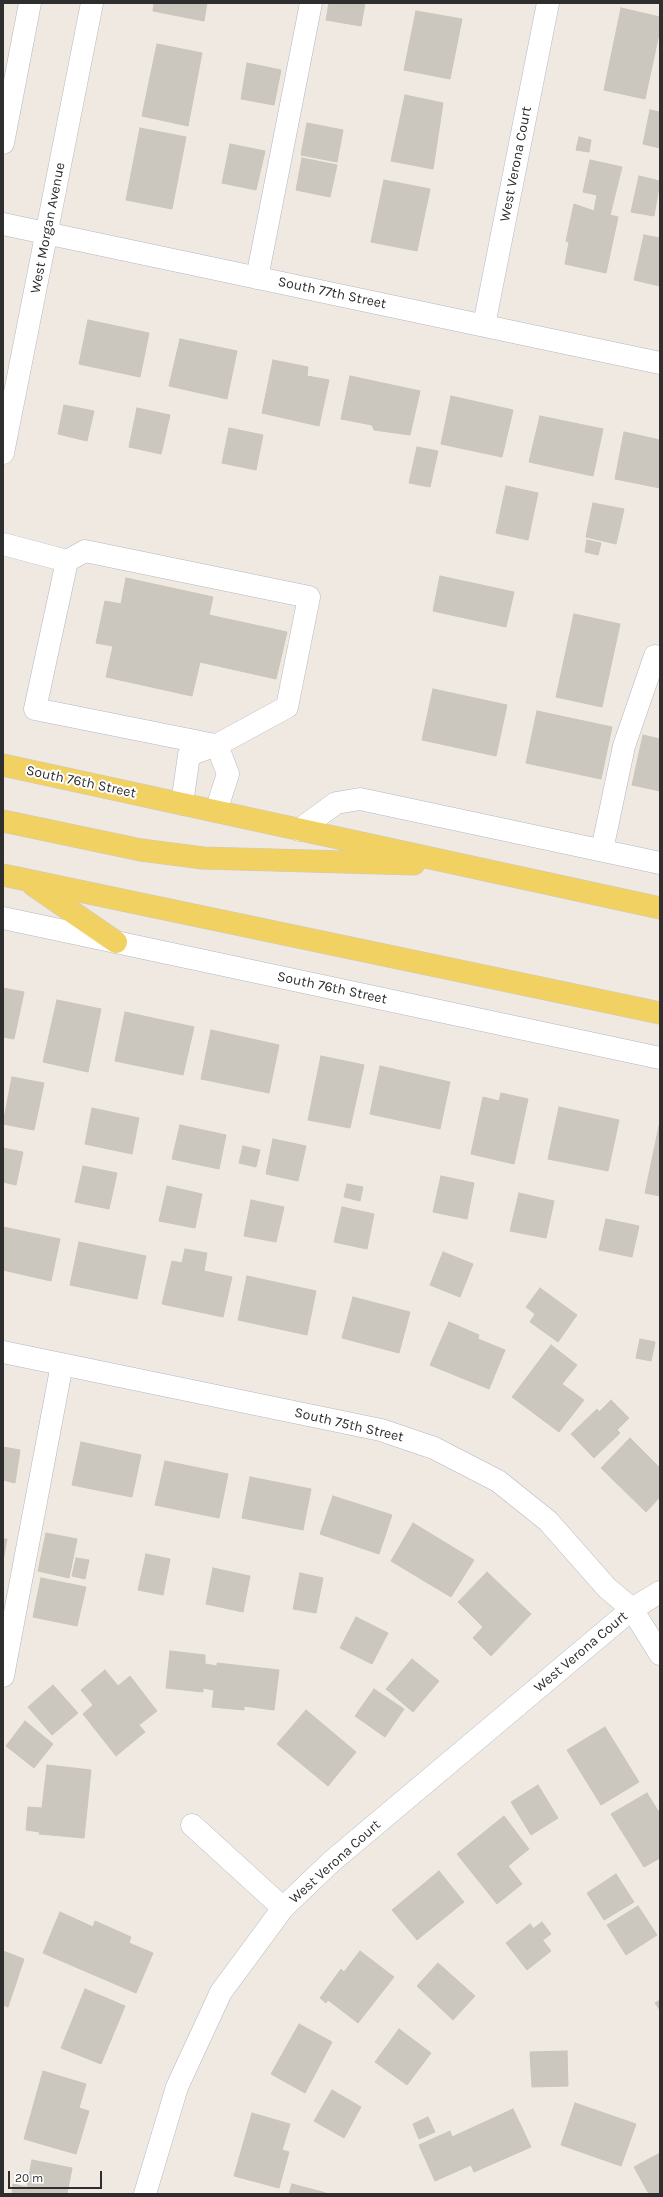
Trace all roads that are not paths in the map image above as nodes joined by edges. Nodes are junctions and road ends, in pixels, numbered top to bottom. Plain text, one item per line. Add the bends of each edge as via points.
1 (30, 3) edge
2 (92, 3) edge
3 (311, 3) edge
4 (548, 3) edge
5 (3, 143) edge
6 (3, 224) edge
7 (47, 233) junction
8 (257, 278) junction
9 (484, 325) junction
10 (660, 363) edge
11 (3, 453) edge
12 (3, 544) edge
13 (67, 561) junction
14 (655, 656) dead end
15 (217, 745) junction
16 (3, 765) edge
17 (182, 804) junction
18 (216, 811) junction
19 (3, 821) edge
20 (299, 830) junction
21 (602, 850) junction
22 (660, 863) edge
23 (463, 865) junction
24 (3, 876) edge
25 (27, 881) junction
26 (660, 908) edge
27 (3, 918) edge
28 (116, 942) junction
29 (660, 1013) edge
30 (660, 1058) edge
31 (3, 1352) edge
32 (62, 1364) junction
33 (660, 1592) edge
34 (632, 1609) junction
35 (660, 1654) edge
36 (3, 1676) edge
37 (192, 1825) dead end
38 (283, 1908) junction
39 (145, 2194) edge

1 - 5 street
2 - 7 street, West Morgan Avenue
3 - 8 street
4 - 9 street, West Verona Court
6 - 7 street, South 77th Street
7 - 8 street, South 77th Street
7 - 11 street, West Morgan Avenue
8 - 9 street, South 77th Street
9 - 10 street, South 77th Street
12 - 13 street
13 - 15 street via 35,709
13 - 15 street via 85,550 309,597 287,707
14 - 21 street via 624,746
15 - 17 street via 190,755
15 - 18 street via 228,774
16 - 17 main road, South 76th Street
17 - 18 main road, South 76th Street
18 - 20 main road, South 76th Street
19 - 23 main road via 141,850 203,858
20 - 21 street via 336,803 360,799
20 - 23 main road, South 76th Street
21 - 22 street
23 - 26 main road, South 76th Street
24 - 25 main road
25 - 28 main road
25 - 29 main road
27 - 28 street, South 76th Street
28 - 30 street, South 76th Street
31 - 32 street, South 75th Street
32 - 34 street, South 75th Street via 380,1430 434,1448 498,1481 548,1521 608,1588
32 - 36 street
33 - 34 street
34 - 35 street, South 75th Street
34 - 38 street, West Verona Court via 330,1862
37 - 38 street
38 - 39 street, West Verona Court via 221,1992 176,2087

